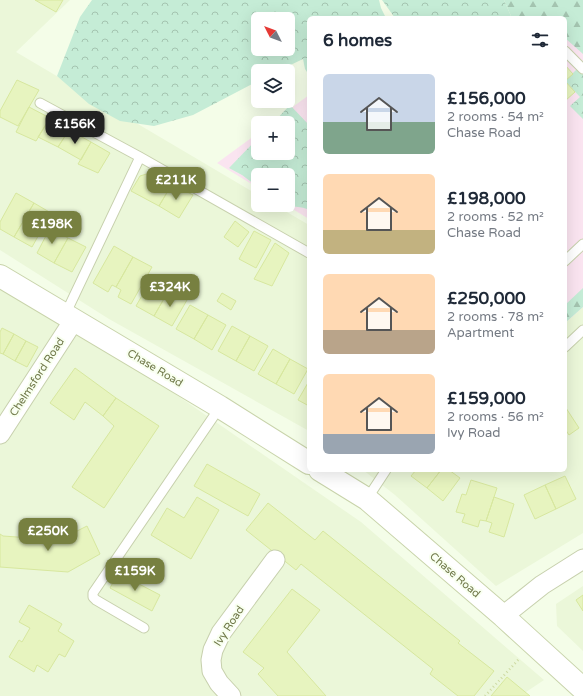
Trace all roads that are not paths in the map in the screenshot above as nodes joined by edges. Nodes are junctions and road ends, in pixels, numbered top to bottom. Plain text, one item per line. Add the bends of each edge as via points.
1 (567, 53) edge
2 (583, 69) edge
3 (40, 103) dead end
4 (140, 157) junction
5 (583, 244) edge
6 (307, 252) edge
7 (567, 259) edge
8 (0, 276) edge
9 (70, 318) junction
10 (583, 330) edge
11 (567, 345) edge
12 (220, 407) junction
13 (0, 434) edge
14 (307, 462) edge
15 (323, 472) edge
16 (385, 472) edge
17 (367, 500) junction
18 (583, 559) edge
19 (275, 560) dead end
20 (503, 616) junction
21 (144, 628) dead end
22 (583, 689) edge
23 (230, 696) edge

1 - 2 lane
3 - 4 lane
4 - 6 lane
4 - 9 lane
5 - 7 lane
8 - 9 street, Chase Road
9 - 12 street, Chase Road
9 - 13 street, Chelmsford Road
10 - 11 lane
12 - 14 street, Chase Road
12 - 21 lane via 93,593 96,600
15 - 17 street, Chase Road
16 - 17 lane
17 - 20 street, Chase Road
18 - 20 street via 542,585
19 - 23 street, Ivy Road via 221,633 213,650 212,671
20 - 22 street, Chase Road

